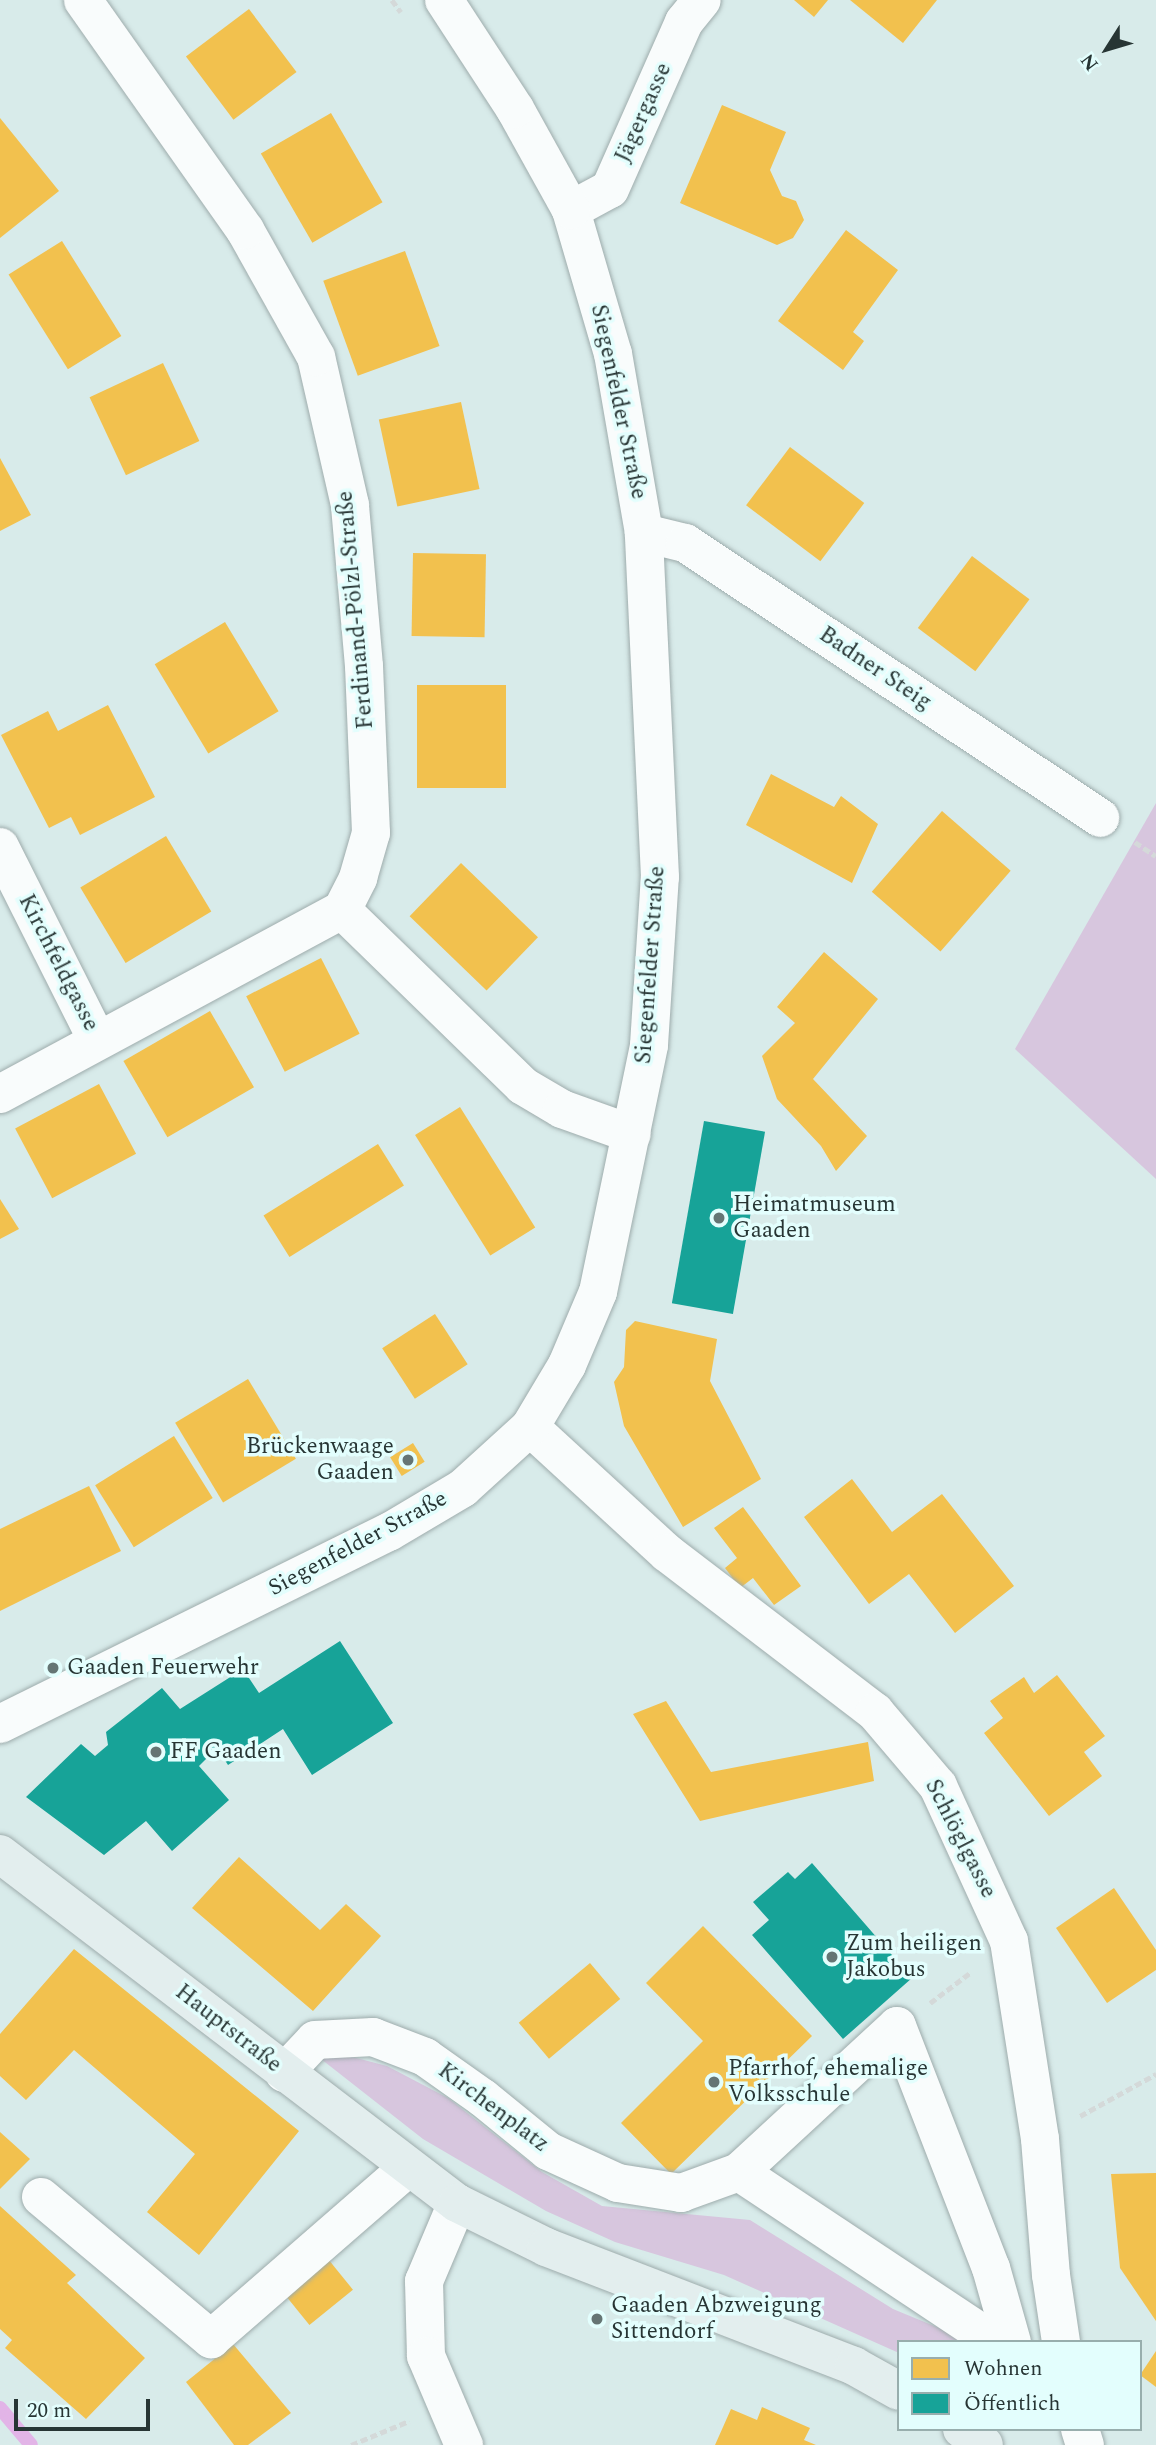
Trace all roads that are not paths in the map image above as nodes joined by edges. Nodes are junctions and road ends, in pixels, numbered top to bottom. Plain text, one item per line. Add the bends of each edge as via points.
1 (83, 0) edge
2 (444, 0) edge
3 (702, 0) edge
4 (571, 210) junction
5 (645, 533) junction
6 (1100, 818) dead end
7 (0, 847) edge
8 (342, 910) junction
9 (97, 1040) junction
10 (0, 1094) edge
11 (632, 1134) junction
12 (530, 1427) junction
13 (0, 1724) edge
14 (0, 1854) edge
15 (284, 2073) junction
16 (409, 2166) junction
17 (739, 2172) junction
18 (41, 2197) dead end
19 (457, 2203) junction
20 (992, 2340) edge
21 (1011, 2340) edge
22 (1061, 2340) edge
23 (897, 2390) edge
24 (965, 2431) edge
25 (464, 2445) edge
26 (984, 2445) edge

1 - 8 street, Ferdinand-Pölzl-Straße via 245,230 317,357 350,505 365,680 371,833 358,878
2 - 4 street, Siegenfelder Straße via 515,109
3 - 4 street, Jägergasse via 684,22 610,189
4 - 5 street, Siegenfelder Straße via 613,354
5 - 6 street, Badner Steig via 685,543
5 - 11 street, Siegenfelder Straße via 660,877 649,1045
7 - 9 street, Kirchfeldgasse
8 - 9 street
8 - 11 street via 523,1086 562,1109
9 - 10 street
11 - 12 street, Siegenfelder Straße via 598,1292 567,1364
12 - 13 street, Siegenfelder Straße via 463,1488 389,1532
12 - 22 street, Schlöglgasse via 667,1553 875,1712 938,1786 1009,1941 1040,2139
14 - 15 main road, Hauptstraße
15 - 16 main road, Hauptstraße
15 - 17 street, Kirchenplatz via 315,2040 373,2037 425,2057 548,2151 618,2183 681,2193
16 - 18 street via 211,2339
16 - 19 main road, Hauptstraße
17 - 20 street
17 - 21 street via 897,2026 991,2268
19 - 23 main road via 546,2248 853,2366
19 - 25 street via 424,2281 426,2356
24 - 26 main road

